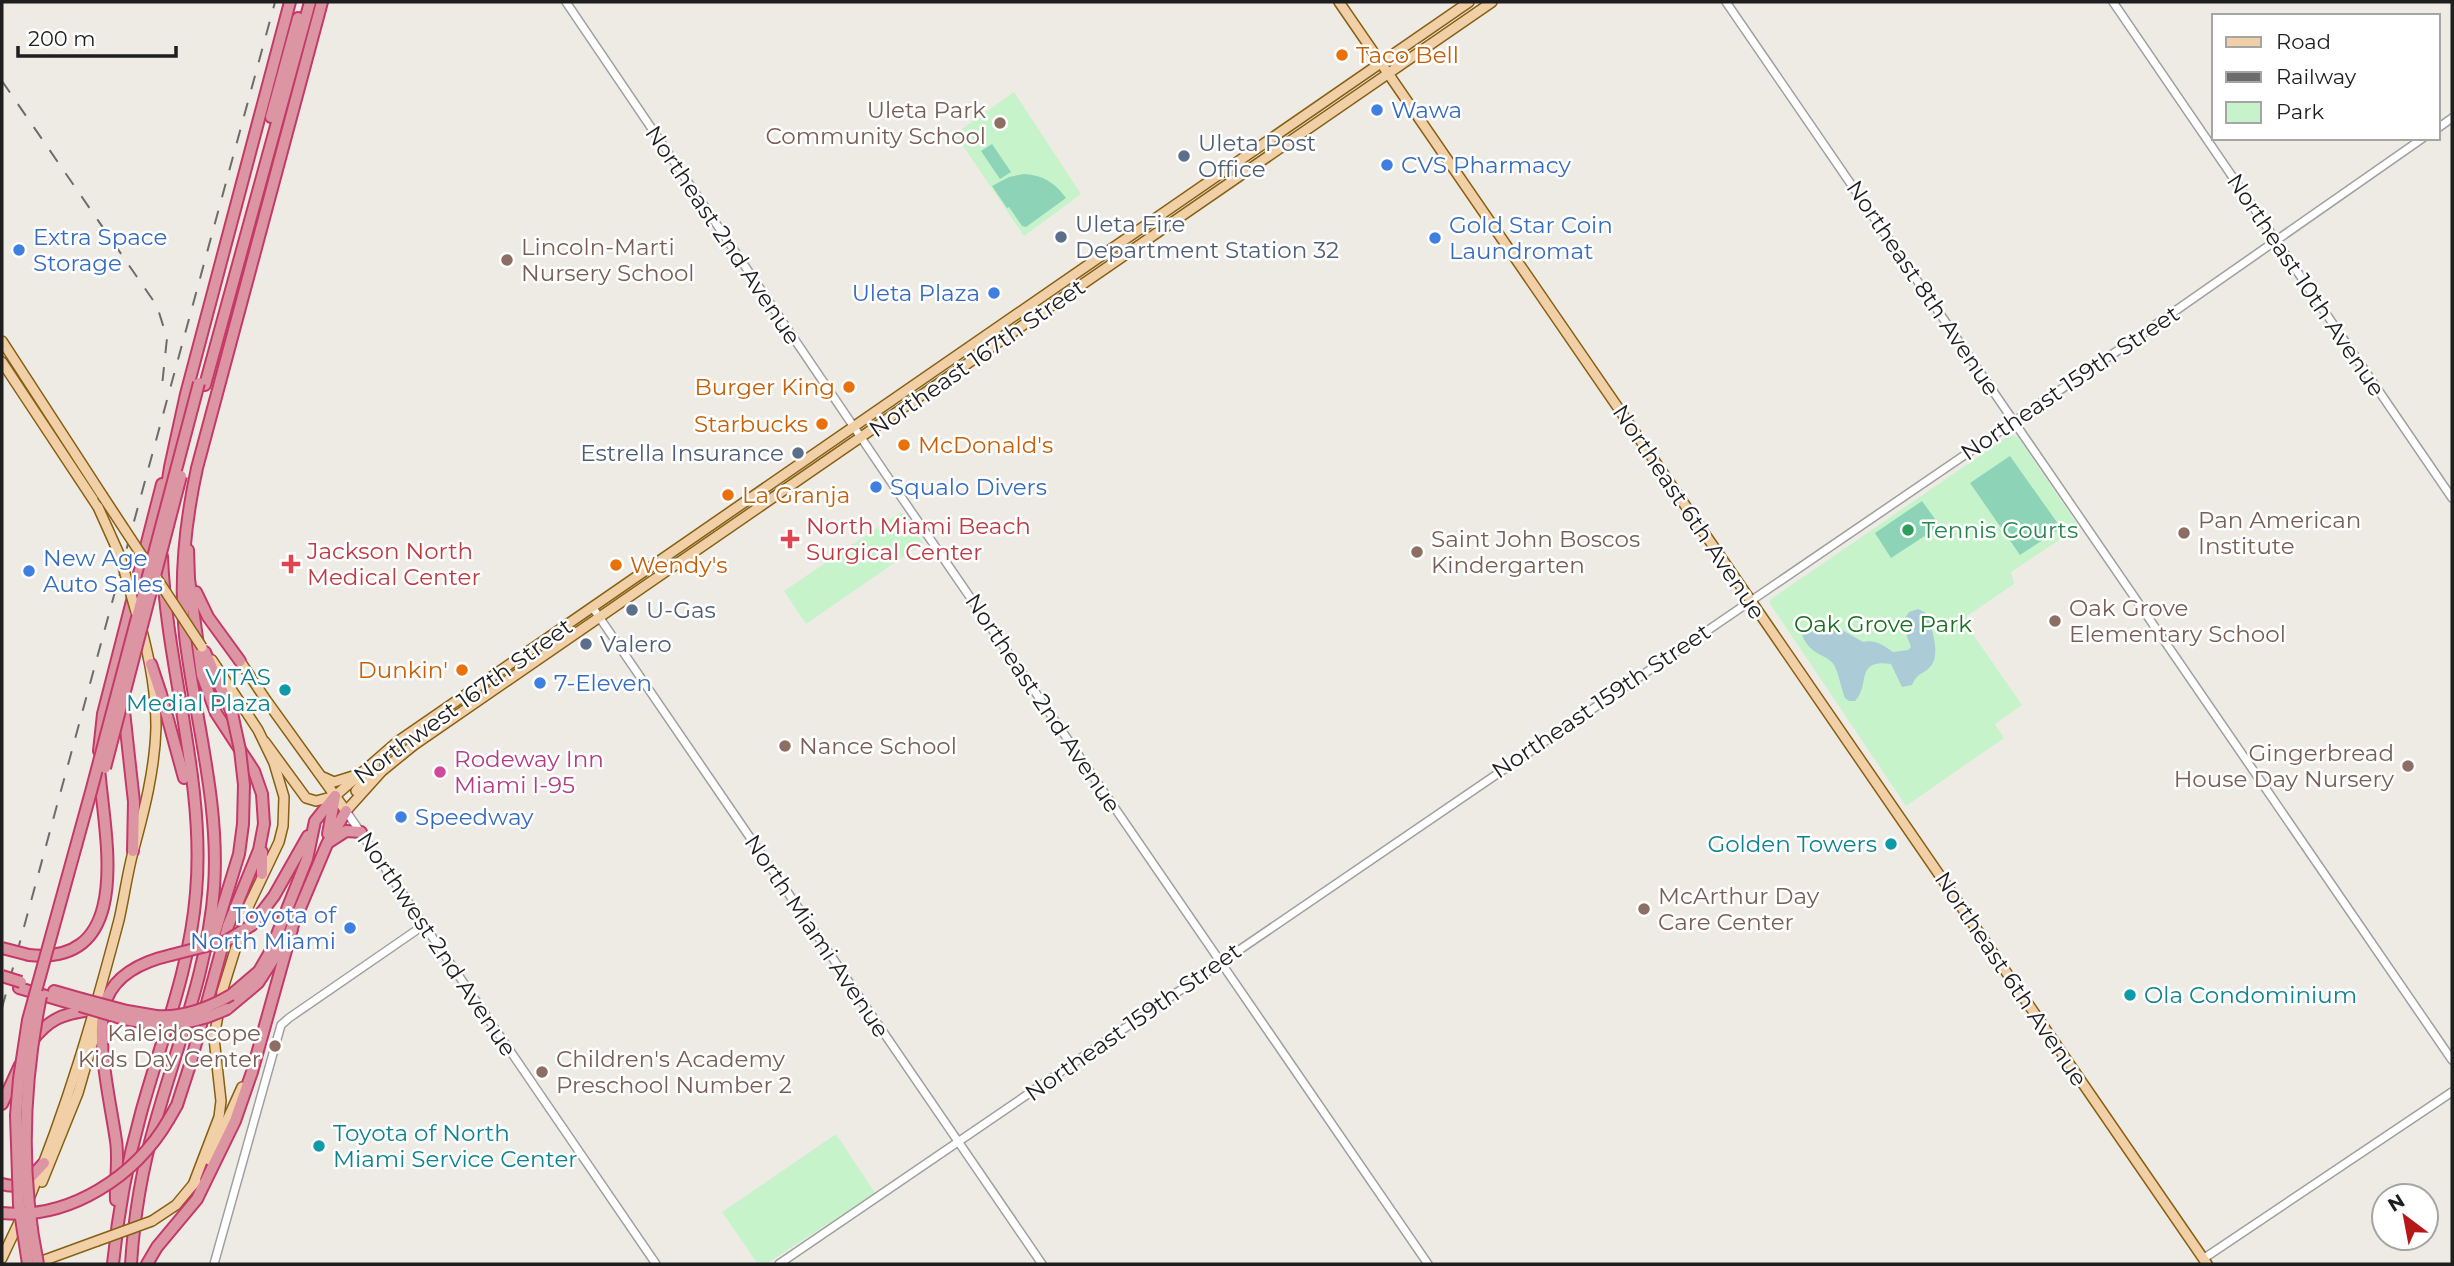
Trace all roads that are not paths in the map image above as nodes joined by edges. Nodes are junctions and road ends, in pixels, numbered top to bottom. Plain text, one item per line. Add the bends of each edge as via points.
1 (290, 2) edge
2 (302, 2) edge
3 (310, 2) edge
4 (322, 2) edge
5 (566, 2) edge
6 (1339, 2) edge
7 (1469, 2) edge
8 (1492, 2) edge
9 (1726, 2) edge
10 (2113, 2) edge
11 (1380, 63) junction
12 (1387, 74) junction
13 (2420, 140) edge
14 (1264, 145) junction
15 (1249, 155) junction
16 (1256, 165) junction
17 (1241, 175) junction
18 (1132, 236) junction
19 (2277, 241) junction
20 (1118, 246) junction
21 (1125, 256) junction
22 (1107, 268) junction
23 (1002, 326) junction
24 (986, 337) junction
25 (2, 341) edge
26 (993, 346) junction
27 (973, 360) junction
28 (3, 365) edge
29 (202, 384) junction
30 (2014, 422) junction
31 (854, 428) junction
32 (861, 438) junction
33 (168, 474) junction
34 (2452, 498) edge
35 (740, 506) junction
36 (724, 518) junction
37 (730, 528) junction
38 (186, 533) junction
39 (717, 537) junction
40 (190, 573) junction
41 (1749, 600) junction
42 (593, 608) junction
43 (600, 618) junction
44 (124, 636) junction
45 (203, 649) junction
46 (240, 661) joint
47 (150, 664) junction
48 (476, 688) junction
49 (468, 708) junction
50 (265, 742) junction
51 (388, 750) junction
52 (361, 772) junction
53 (321, 775) junction
54 (335, 796) junction
55 (194, 800) junction
56 (346, 811) junction
57 (315, 821) junction
58 (361, 832) junction
59 (262, 835) junction
60 (327, 844) junction
61 (134, 851) junction
62 (262, 874) junction
63 (424, 925) junction
64 (292, 929) junction
65 (2, 948) edge
66 (204, 956) junction
67 (1220, 962) junction
68 (2, 976) edge
69 (2, 983) edge
70 (20, 985) junction
71 (105, 1002) junction
72 (83, 1007) junction
73 (154, 1020) junction
74 (2452, 1060) edge
75 (253, 1063) junction
76 (2452, 1092) edge
77 (2, 1104) edge
78 (958, 1142) junction
79 (44, 1163) junction
80 (2, 1184) edge
81 (193, 1185) junction
82 (2, 1213) edge
83 (23, 1213) junction
84 (117, 1227) junction
85 (2, 1258) edge
86 (2205, 1262) edge
87 (28, 1264) edge
88 (36, 1264) edge
89 (113, 1264) edge
90 (131, 1264) edge
91 (147, 1264) edge
92 (214, 1264) edge
93 (656, 1264) edge
94 (779, 1264) edge
95 (1042, 1264) edge
96 (1428, 1264) edge

1 - 33 highway via 208,304
2 - 29 highway
3 - 29 highway
4 - 38 highway via 197,468
5 - 31 street, Northeast 2nd Avenue
6 - 11 main road, Northeast 6th Avenue
7 - 11 main road, Northeast 167th Street
8 - 12 main road, Northeast 167th Street
9 - 30 street, Northeast 8th Avenue
10 - 19 street, Northeast 10th Avenue
11 - 12 main road, Northeast 6th Avenue
11 - 14 main road, Northeast 167th Street
12 - 16 main road, Northeast 167th Street
12 - 41 main road, Northeast 6th Avenue
13 - 19 street, Northeast 159th Street
14 - 15 main road, Northeast 167th Street
14 - 16 main road
15 - 17 main road
15 - 18 main road, Northeast 167th Street
16 - 17 main road, Northeast 167th Street
17 - 21 main road, Northeast 167th Street
18 - 20 main road, Northeast 167th Street
18 - 21 main road
19 - 30 street, Northeast 159th Street
19 - 34 street, Northeast 10th Avenue
20 - 22 main road
20 - 23 main road, Northeast 167th Street
21 - 22 main road, Northeast 167th Street
22 - 26 main road, Northeast 167th Street
23 - 24 main road, Northeast 167th Street
23 - 26 main road
24 - 27 main road
24 - 31 main road, Northeast 167th Street
25 - 45 main road, bridge
26 - 27 main road, Northeast 167th Street
27 - 32 main road, Northeast 167th Street
28 - 47 main road, bridge via 98,507 120,556
29 - 87 highway, bridge via 28,1020 16,1115 19,1205
29 - 88 highway, bridge via 145,620 40,998 26,1145
30 - 41 street, Northeast 159th Street
30 - 74 street, Northeast 8th Avenue
31 - 32 street, Northeast 2nd Avenue
31 - 35 main road, Northeast 167th Street
32 - 37 main road, Northeast 167th Street
32 - 67 street, Northeast 2nd Avenue
33 - 44 highway via 160,486
33 - 55 highway via 162,529 164,601
35 - 36 main road, Northeast 167th Street
35 - 37 main road
36 - 39 main road
36 - 42 main road, Northeast 167th Street
37 - 39 main road, Northeast 167th Street
38 - 40 highway
38 - 66 highway via 183,615 214,835 213,896
39 - 43 main road, Northeast 167th Street
40 - 46 highway via 208,617
40 - 59 highway via 203,681 260,785
41 - 67 street, Northeast 159th Street
41 - 86 main road, Northeast 6th Avenue
42 - 43 street, North Miami Avenue
42 - 48 main road, Northwest 167th Street
43 - 49 main road, Northwest 167th Street
43 - 78 street, North Miami Avenue
44 - 61 highway via 123,695
44 - 65 highway, bridge via 99,747 109,863 103,906 94,928 78,944 58,954
45 - 50 main road
45 - 66 highway, bridge via 232,713 244,785 239,854
46 - 53 main road, Northwest 2nd Avenue
47 - 55 highway
47 - 61 main road via 155,748
48 - 49 main road
48 - 51 main road, Northwest 167th Street
49 - 56 main road, Northwest 167th Street via 398,757
50 - 54 main road via 306,798 316,801
50 - 62 main road via 278,773 284,810 282,833
51 - 52 main road, Northwest 167th Street
51 - 56 main road
52 - 53 main road via 334,782
52 - 54 main road, Northwest 167th Street
53 - 54 main road, Northwest 2nd Avenue
54 - 56 main road, Northwest 2nd Avenue
54 - 57 highway
54 - 60 highway
55 - 84 highway via 198,860 193,926 135,1134
56 - 58 street, Northwest 2nd Avenue
56 - 60 highway
57 - 71 highway, bridge via 274,896 252,925 226,941 148,961 132,970
57 - 73 highway, bridge via 307,859 260,971 231,995 204,1009
58 - 60 highway via 346,831
58 - 63 street, Northwest 2nd Avenue
59 - 62 highway
59 - 82 highway, bridge via 228,926 186,1078 170,1119 144,1155 108,1185 65,1205
60 - 64 highway
61 - 79 main road via 85,1045
62 - 81 main road via 222,992 214,1038 219,1117
63 - 92 street via 281,1025
63 - 93 street, Northwest 2nd Avenue
64 - 73 highway, bridge via 258,983 227,1009 174,1025
64 - 75 highway
66 - 90 highway via 146,1157
67 - 78 street, Northeast 159th Street
67 - 96 street, Northeast 2nd Avenue
68 - 70 highway, bridge
69 - 70 highway
70 - 72 highway
71 - 83 main road via 65,1131 32,1204
71 - 84 highway via 103,1044 118,1159
72 - 73 highway, bridge
72 - 77 highway via 56,1018 39,1032
75 - 81 main road
75 - 91 highway via 235,1121 197,1199
76 - 86 street
78 - 94 street, Northeast 159th Street
78 - 95 street, North Miami Avenue
79 - 80 highway via 23,1185
79 - 83 main road
81 - 88 main road, bridge via 176,1205 152,1221
83 - 85 main road
84 - 89 highway

